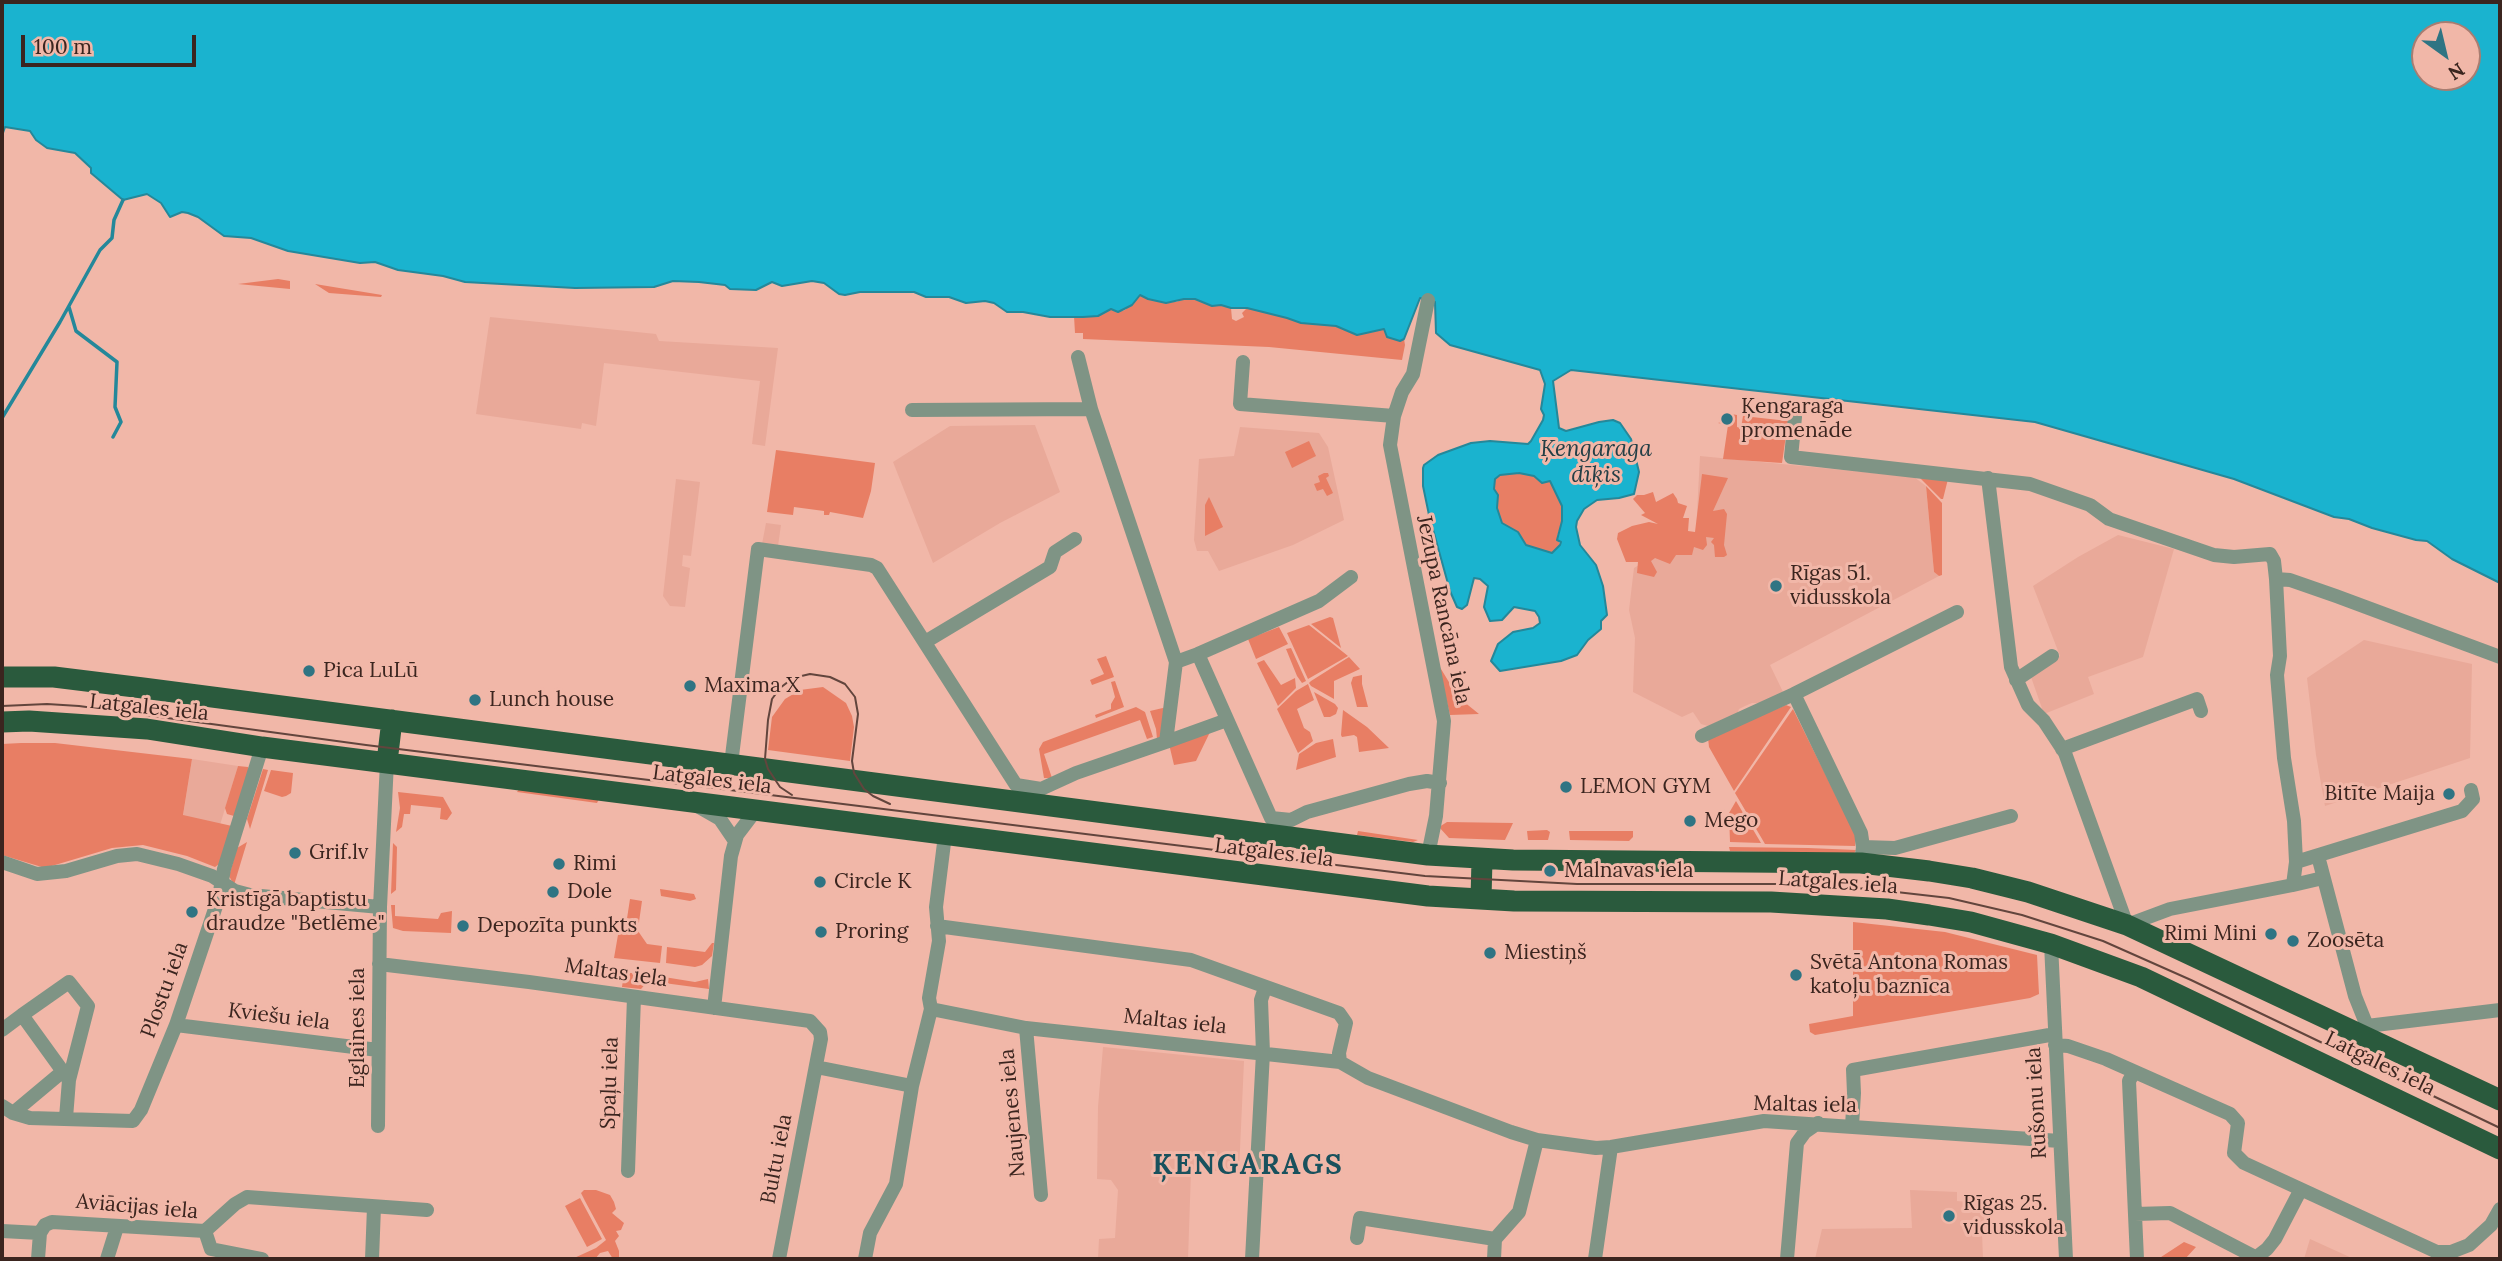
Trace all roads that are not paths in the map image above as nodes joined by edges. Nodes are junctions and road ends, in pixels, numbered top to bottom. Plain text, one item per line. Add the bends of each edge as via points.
1 (1428, 300) dead end
2 (1078, 357) dead end
3 (1243, 362) dead end
4 (1091, 409) junction
5 (912, 410) dead end
6 (1394, 416) junction
7 (1795, 417) dead end
8 (1988, 478) junction
9 (1075, 539) dead end
10 (1351, 577) dead end
11 (2276, 579) junction
12 (1957, 612) dead end
13 (925, 642) junction
14 (1198, 654) junction
15 (2052, 656) dead end
16 (2500, 657) edge
17 (1176, 663) junction
18 (2, 677) edge
19 (2016, 680) junction
20 (1794, 694) junction
21 (2201, 711) dead end
22 (392, 720) junction
23 (1227, 720) junction
24 (2, 722) edge
25 (1702, 736) dead end
26 (1166, 742) junction
27 (262, 747) junction
28 (2062, 749) junction
29 (387, 762) junction
30 (731, 764) junction
31 (1440, 783) junction
32 (2471, 790) dead end
33 (1026, 795) junction
34 (689, 801) junction
35 (756, 810) junction
36 (2011, 816) dead end
37 (1280, 827) junction
38 (945, 835) junction
39 (736, 841) junction
40 (1428, 855) junction
41 (1862, 855) junction
42 (2318, 856) junction
43 (1482, 859) junction
44 (2, 862) edge
45 (2296, 862) junction
46 (2323, 878) junction
47 (221, 883) junction
48 (2293, 885) junction
49 (1481, 899) junction
50 (380, 907) junction
51 (2127, 925) junction
52 (937, 926) junction
53 (2051, 944) junction
54 (379, 964) junction
55 (1265, 988) junction
56 (635, 996) junction
57 (714, 1008) junction
58 (931, 1009) junction
59 (2500, 1010) edge
60 (23, 1015) junction
61 (176, 1025) junction
62 (1026, 1028) junction
63 (2, 1030) edge
64 (2365, 1031) junction
65 (2055, 1040) junction
66 (378, 1050) junction
67 (1263, 1053) junction
68 (1340, 1062) junction
69 (816, 1068) junction
70 (2134, 1072) junction
71 (66, 1076) junction
72 (912, 1086) junction
73 (2500, 1100) edge
74 (8, 1110) edge
75 (66, 1118) junction
76 (1777, 1121) junction
77 (1818, 1123) junction
78 (378, 1126) dead end
79 (1852, 1126) junction
80 (1537, 1140) junction
81 (2060, 1141) junction
82 (1797, 1143) junction
83 (1611, 1147) junction
84 (2500, 1149) edge
85 (628, 1171) dead end
86 (2300, 1191) junction
87 (1041, 1195) dead end
88 (374, 1207) junction
89 (427, 1210) dead end
90 (2135, 1214) junction
91 (2499, 1214) edge
92 (117, 1227) junction
93 (2, 1231) edge
94 (205, 1231) junction
95 (40, 1233) junction
96 (1357, 1238) dead end
97 (1495, 1240) junction
98 (2254, 1258) edge
99 (38, 1259) edge
100 (107, 1259) edge
101 (262, 1259) edge
102 (372, 1259) edge
103 (779, 1259) edge
104 (865, 1259) edge
105 (1252, 1259) edge
106 (1494, 1259) edge
107 (1595, 1259) edge
108 (1787, 1259) edge
109 (2066, 1259) edge
110 (2137, 1259) edge

1 - 6 street, Jezupa Rancāna iela via 1413,374
2 - 4 street
3 - 6 street via 1240,404
4 - 5 street
4 - 17 street
6 - 31 street, Jezupa Rancāna iela via 1392,467 1444,721
7 - 8 street via 1791,457
8 - 11 street via 2030,484 2090,505 2109,519 2214,555 2270,554
8 - 19 street
9 - 13 street via 1055,552 1051,567
10 - 14 street via 1319,601
11 - 16 street via 2336,596
11 - 45 street via 2277,675
12 - 20 street
13 - 30 street via 877,568 758,549
13 - 33 street via 1010,778
14 - 17 street
14 - 23 street
15 - 19 street
17 - 26 street
18 - 22 highway, Latgales iela via 54,677
19 - 28 street via 2028,705
20 - 25 street
20 - 41 street via 1861,833
21 - 28 street via 2197,699
22 - 29 highway
22 - 30 highway, Latgales iela
23 - 26 street
23 - 37 street via 1271,818
24 - 27 highway, Latgales iela via 147,729
26 - 33 street
27 - 29 highway, Latgales iela
27 - 47 street, Plostu iela
28 - 51 street
29 - 34 highway, Latgales iela
29 - 50 street, Eglaines iela
30 - 33 highway, Latgales iela
31 - 37 street via 1427,781 1307,812
31 - 40 street, Jezupa Rancāna iela
32 - 42 street via 2473,799 2462,811
33 - 37 highway, Latgales iela
34 - 35 highway, Latgales iela
34 - 39 street via 720,819
35 - 38 highway, Latgales iela
35 - 39 street
36 - 41 street
37 - 40 highway, Latgales iela
38 - 49 highway, Latgales iela via 1356,888
38 - 52 street
39 - 57 street
40 - 43 highway, Latgales iela
41 - 43 highway, Latgales iela
41 - 51 highway, Latgales iela via 1972,878
42 - 45 street
42 - 46 street
43 - 49 highway
44 - 47 street via 37,874 137,854 178,864
45 - 48 street
46 - 48 street
46 - 64 street
47 - 50 street via 250,895
47 - 61 street, Plostu iela
48 - 51 street via 2170,909
49 - 53 highway, Latgales iela via 1771,902 1887,909 1971,922
50 - 54 street, Eglaines iela
51 - 64 highway, Latgales iela
52 - 55 street via 1191,960
52 - 58 street
53 - 65 street, Rušonu iela
53 - 84 highway, Latgales iela via 2153,983
54 - 56 street, Maltas iela
54 - 66 street, Eglaines iela
55 - 67 street via 1261,1000
55 - 68 street via 1339,1013 1346,1023
56 - 57 street, Maltas iela
56 - 85 street, Spaļu iela
57 - 69 street, Maltas iela via 810,1021 820,1032
58 - 62 street, Maltas iela
58 - 72 street
59 - 64 street
60 - 63 street
60 - 71 street
60 - 71 street via 69,982 88,1006
61 - 66 street, Kviešu iela
61 - 75 street, Plostu iela via 133,1121
62 - 67 street, Maltas iela
62 - 87 street, Naujenes iela
64 - 73 highway, Latgales iela
65 - 70 street
65 - 79 street via 1853,1070
65 - 81 street, Rušonu iela
66 - 78 street, Eglaines iela
67 - 68 street, Maltas iela
67 - 105 street
68 - 80 street, Maltas iela via 1368,1079
69 - 72 street
69 - 103 street, Bultu iela
70 - 86 street via 2230,1114 2238,1123 2234,1153 2244,1163
70 - 90 street via 2129,1080
71 - 74 street
71 - 75 street
72 - 104 street via 895,1184 870,1233
74 - 75 street via 30,1118
76 - 77 street, Maltas iela
76 - 82 street
76 - 83 street, Maltas iela
77 - 79 street, Maltas iela
77 - 82 street
79 - 81 street, Maltas iela
80 - 83 street, Maltas iela
80 - 97 street via 1519,1212
81 - 109 street, Rušonu iela
82 - 108 street
83 - 107 street
86 - 91 street via 2444,1253 2459,1251 2479,1238
86 - 98 street via 2275,1239
88 - 89 street
88 - 94 street via 247,1197
88 - 102 street
90 - 98 street via 2170,1213
90 - 110 street
92 - 94 street, Aviācijas iela
92 - 95 street, Aviācijas iela via 52,1222
92 - 100 street
93 - 95 street, Aviācijas iela
94 - 101 street, Aviācijas iela via 211,1249
95 - 99 street
96 - 97 street via 1360,1218
97 - 106 street

